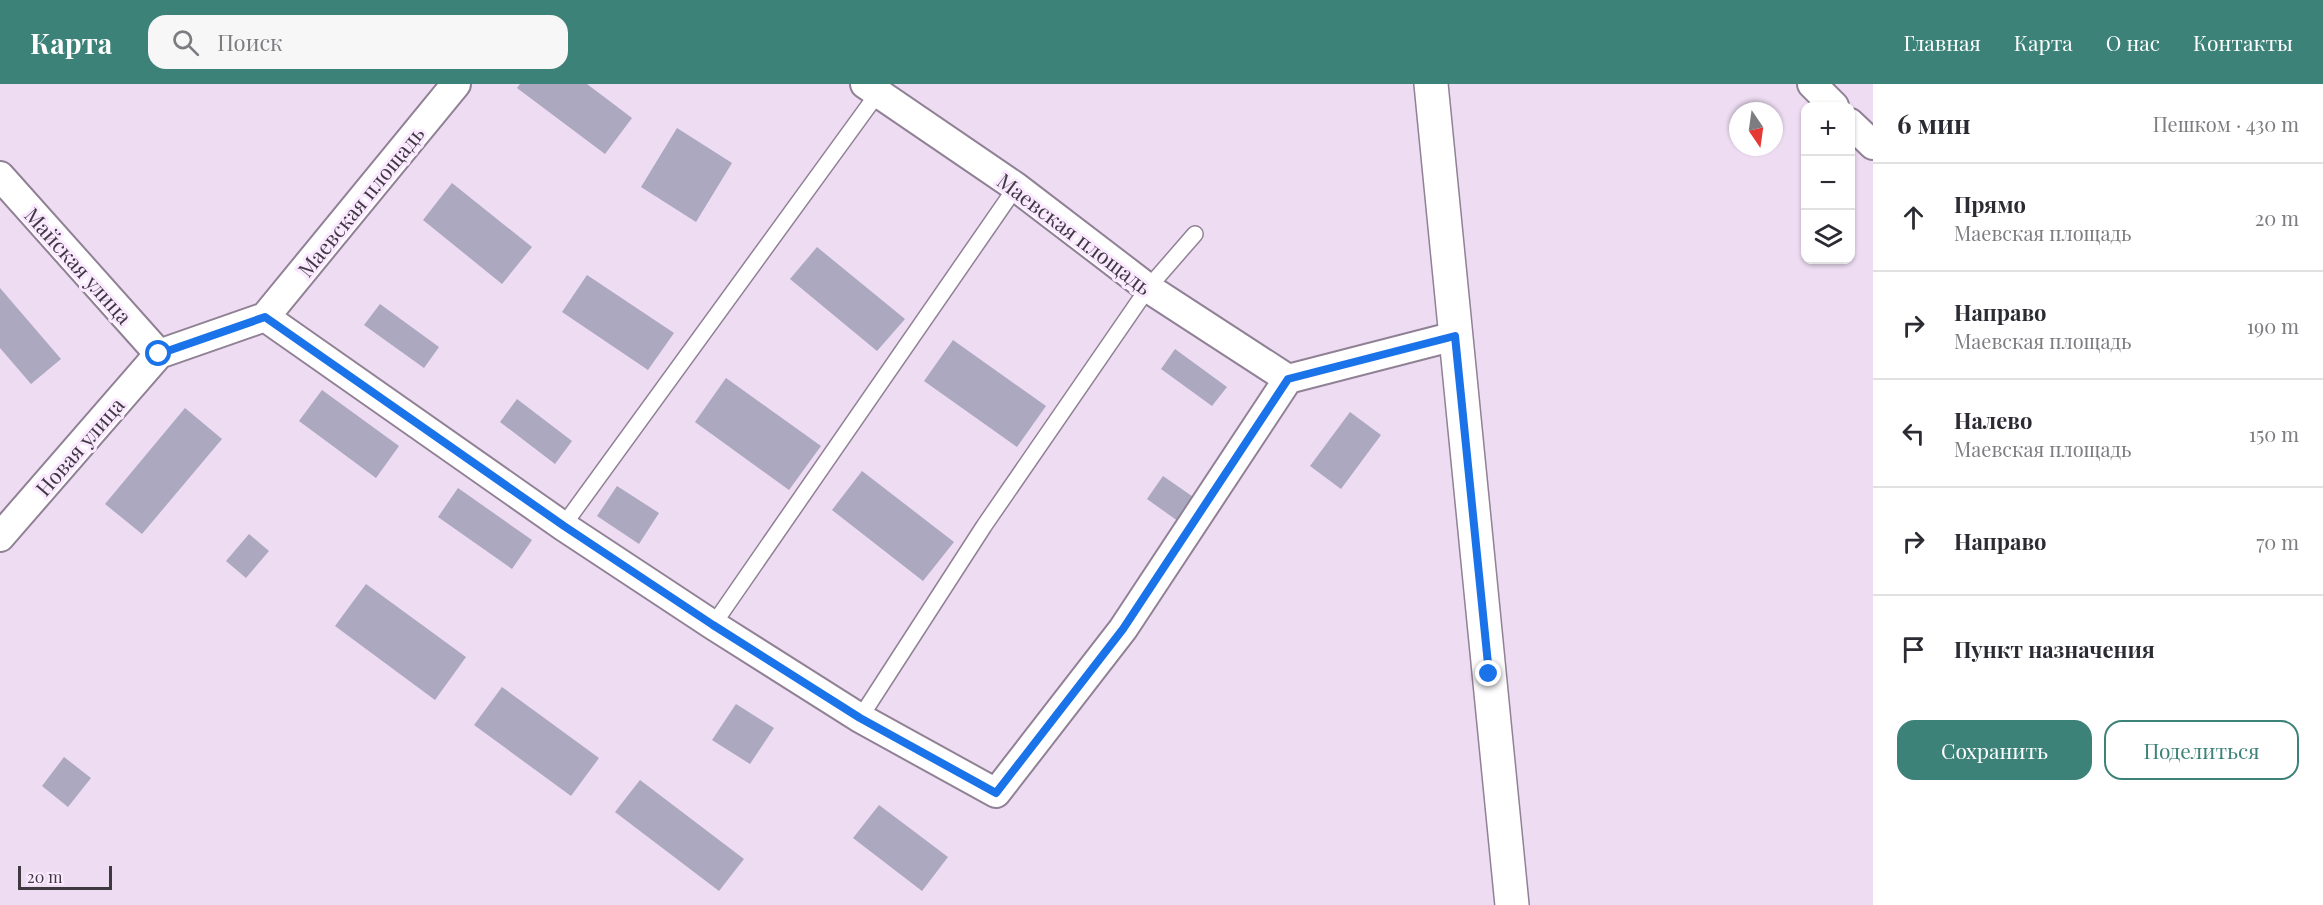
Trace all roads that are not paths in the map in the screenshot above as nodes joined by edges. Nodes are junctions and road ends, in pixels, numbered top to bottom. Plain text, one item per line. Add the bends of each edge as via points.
1 (456, 84) edge
2 (1431, 84) edge
3 (1812, 84) edge
4 (872, 88) edge
5 (1830, 102) edge
6 (1855, 127) edge
7 (1873, 145) edge
8 (0, 176) edge
9 (1016, 187) junction
10 (1195, 234) dead end
11 (1148, 288) junction
12 (265, 317) junction
13 (1455, 336) junction
14 (159, 354) junction
15 (1288, 379) junction
16 (564, 526) junction
17 (0, 537) edge
18 (713, 625) junction
19 (860, 718) junction
20 (1512, 905) edge

1 - 12 street, Маевская площадь
2 - 13 main road
3 - 5 street
4 - 9 street, Маевская площадь
4 - 16 lane
6 - 7 street
8 - 14 street, Майская улица
9 - 11 street, Маевская площадь
9 - 18 lane
10 - 11 lane
11 - 15 street, Маевская площадь
11 - 19 lane via 984,526
12 - 14 street
12 - 16 street
13 - 15 street
13 - 20 main road
14 - 17 street, Новая улица
15 - 19 street via 1123,629 996,793
16 - 18 street
18 - 19 street

